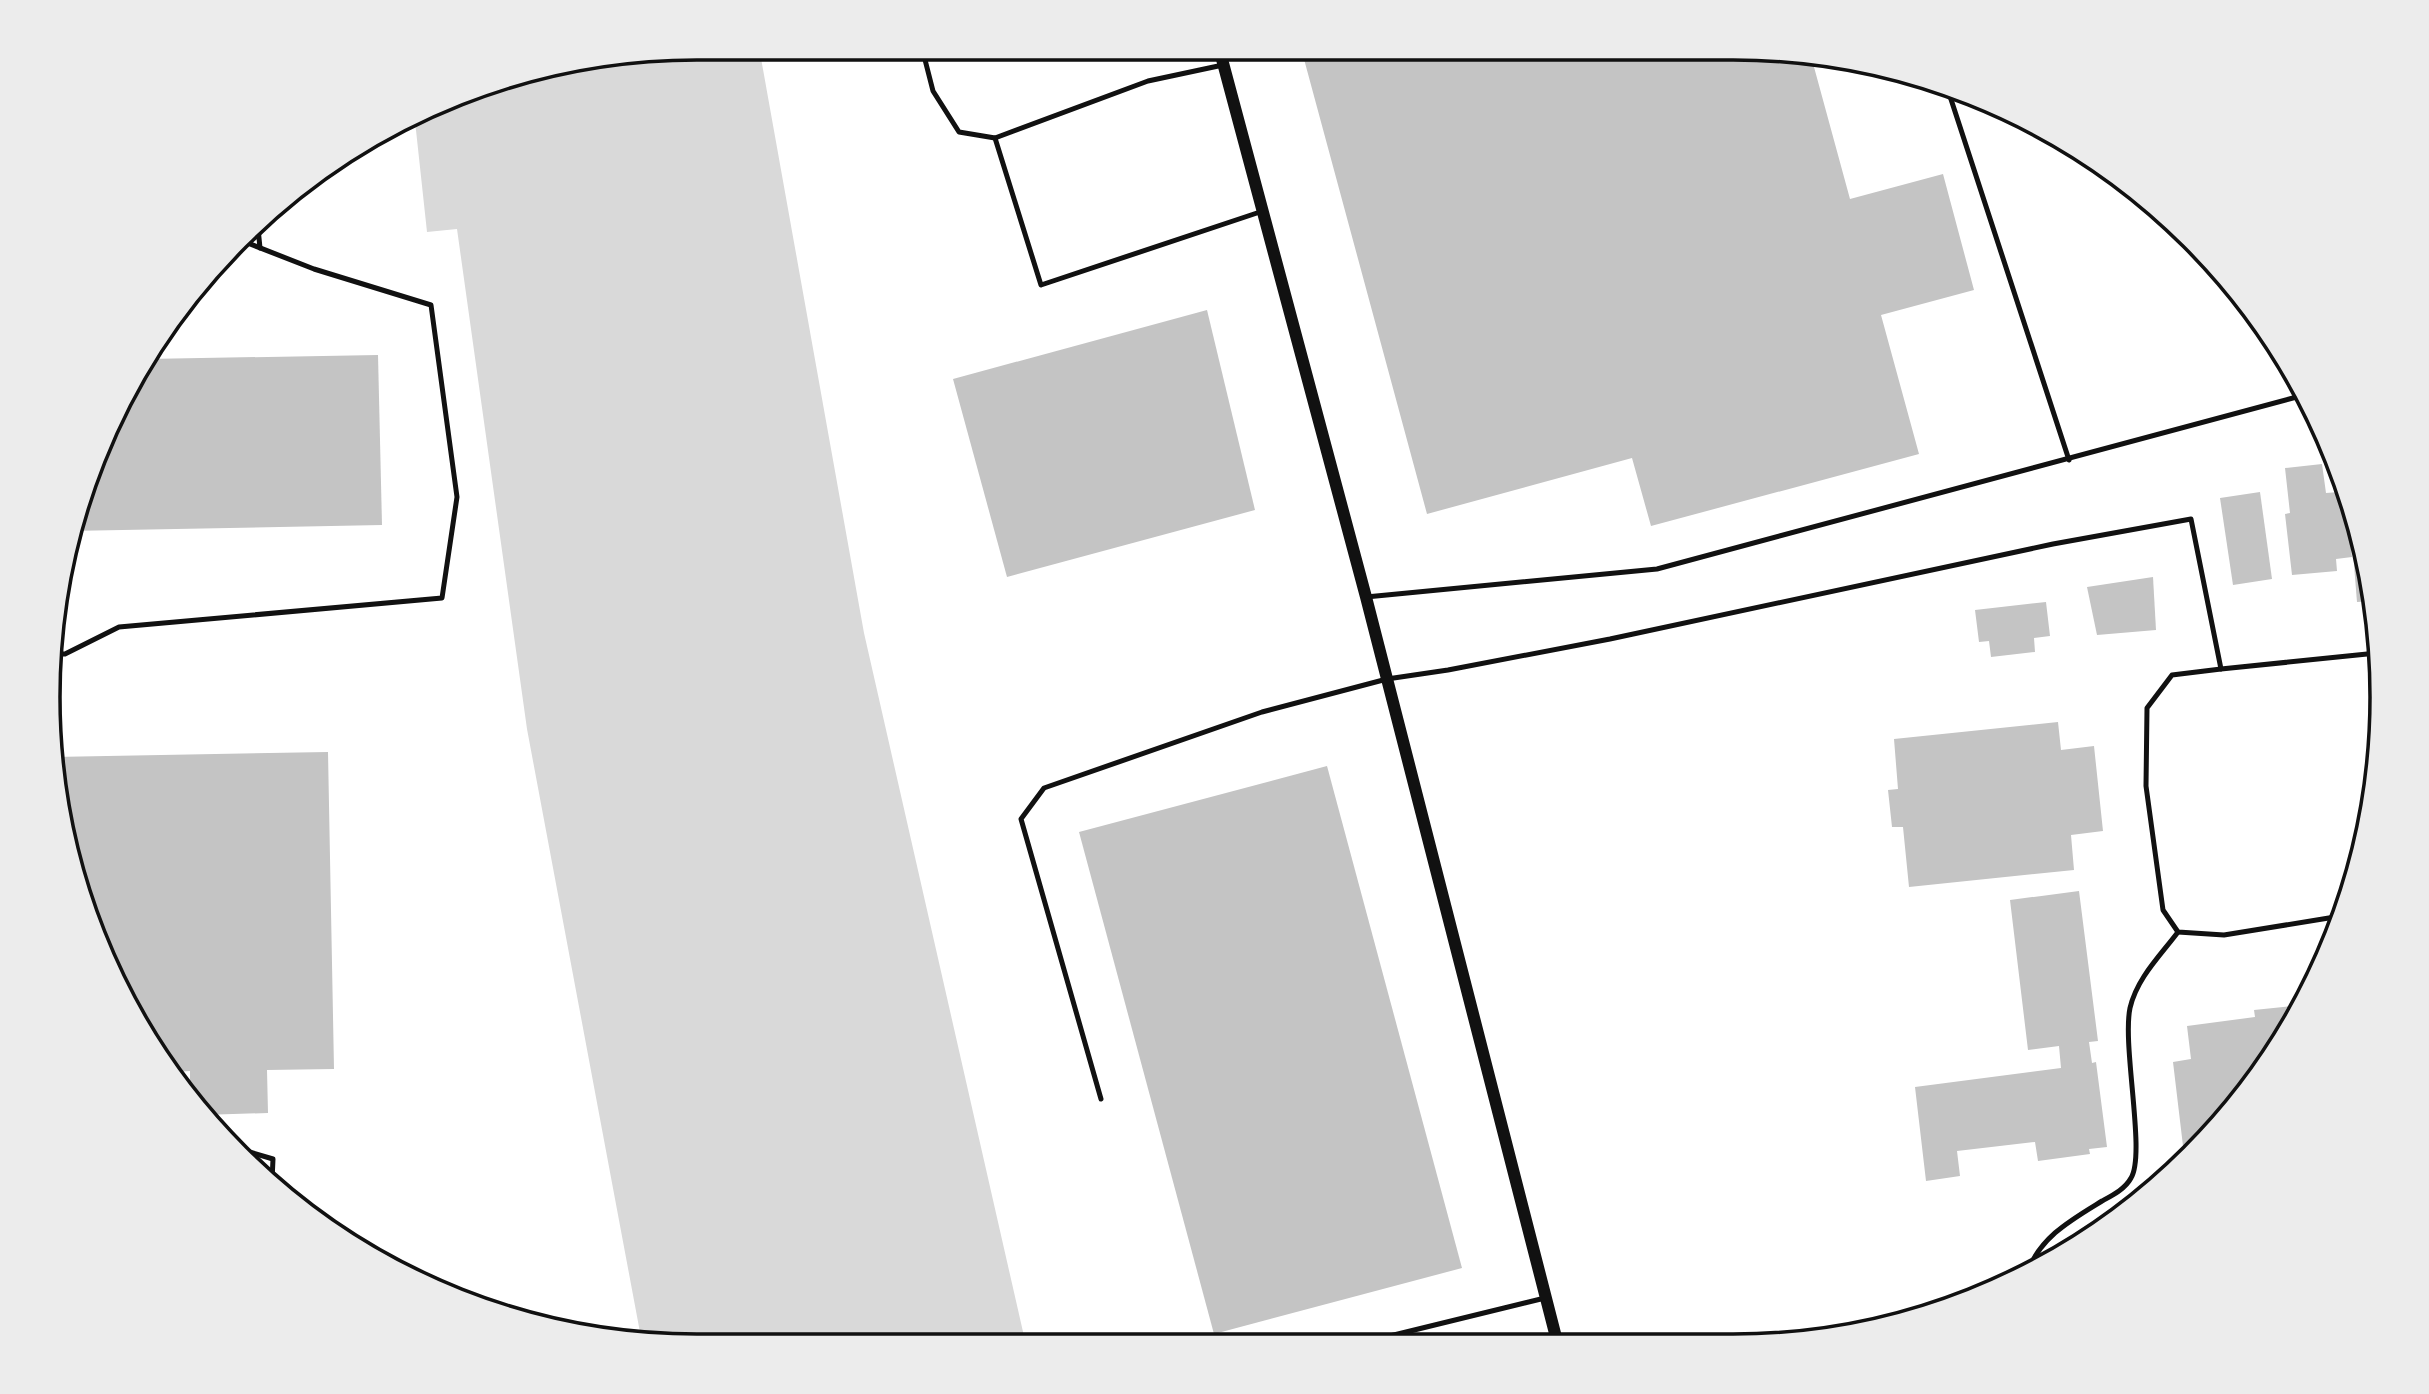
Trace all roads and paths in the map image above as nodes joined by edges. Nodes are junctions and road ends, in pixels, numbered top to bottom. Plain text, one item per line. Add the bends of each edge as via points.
1 (925, 60) edge
2 (1222, 60) edge
3 (1223, 65) junction
4 (1951, 98) edge
5 (995, 138) junction
6 (1263, 211) junction
7 (259, 235) edge
8 (249, 244) edge
9 (260, 248) junction
10 (2295, 398) edge
11 (2069, 460) junction
12 (1367, 597) junction
13 (61, 654) edge
14 (2368, 654) edge
15 (2221, 669) junction
16 (1387, 679) junction
17 (2330, 918) edge
18 (2178, 932) junction
19 (1101, 1099) dead end
20 (251, 1152) edge
21 (272, 1172) edge
22 (2032, 1259) edge
23 (1545, 1298) junction
24 (1398, 1334) edge
25 (1555, 1334) edge

1 - 5 lane via 933,92 959,132
2 - 3 street
3 - 5 lane via 1152,80
3 - 6 street
4 - 11 lane
5 - 6 lane via 1041,285
6 - 12 street
7 - 9 lane
8 - 9 lane
9 - 13 lane via 431,305 457,497 442,598 119,627
10 - 11 lane
11 - 12 lane via 1657,569
12 - 16 street
14 - 15 lane
15 - 16 lane via 2191,519 1610,639
15 - 18 lane via 2172,675 2147,708 2146,786 2161,896 2163,910
16 - 19 lane via 1262,712 1044,788 1021,819
16 - 23 street
17 - 18 lane via 2224,935
18 - 22 lane via 2139,981 2130,1009 2133,1177 2122,1190 2058,1228
20 - 21 lane via 273,1159
23 - 24 lane
23 - 25 street

